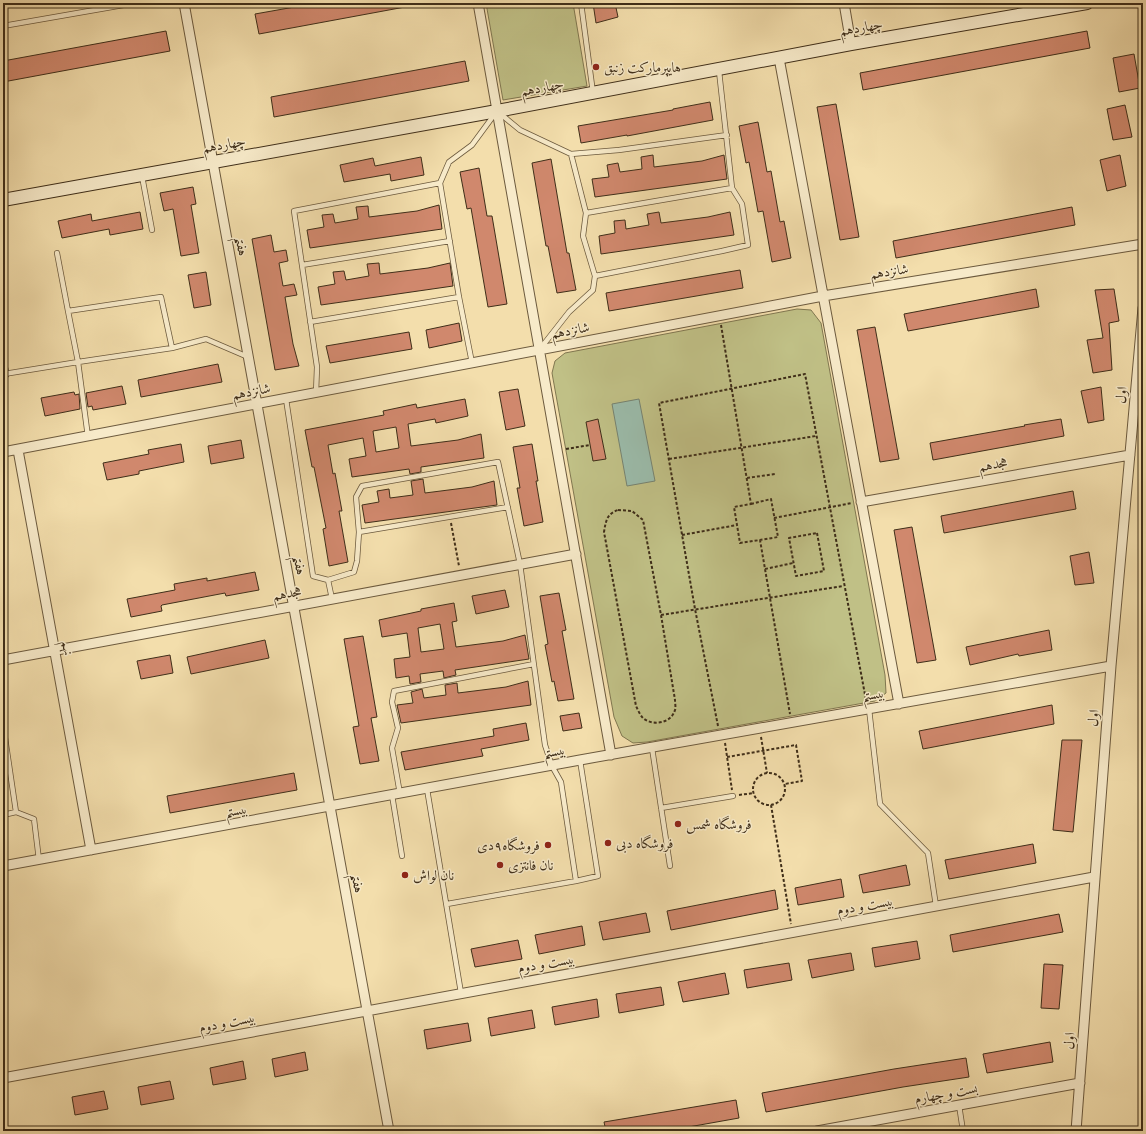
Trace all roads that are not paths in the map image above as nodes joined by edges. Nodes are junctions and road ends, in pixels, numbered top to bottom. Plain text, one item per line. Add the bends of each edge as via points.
1 (135, 3) edge
2 (184, 3) edge
3 (478, 3) edge
4 (581, 3) edge
5 (844, 3) edge
6 (1087, 3) edge
7 (3, 26) edge
8 (851, 44) junction
9 (779, 58) junction
10 (719, 69) junction
11 (593, 93) junction
12 (497, 111) junction
13 (727, 135) junction
14 (571, 154) junction
15 (213, 161) junction
16 (142, 174) junction
17 (440, 183) junction
18 (732, 188) junction
19 (3, 200) edge
20 (586, 213) junction
21 (152, 230) dead end
22 (450, 241) junction
23 (1143, 244) edge
24 (57, 253) dead end
25 (302, 265) junction
26 (595, 276) junction
27 (823, 296) junction
28 (459, 297) junction
29 (1143, 308) edge
30 (68, 311) junction
31 (310, 322) junction
32 (172, 348) junction
33 (539, 350) junction
34 (248, 357) junction
35 (78, 362) junction
36 (472, 363) junction
37 (3, 372) edge
38 (316, 393) junction
39 (286, 399) junction
40 (257, 404) junction
41 (88, 436) junction
42 (18, 450) junction
43 (3, 452) edge
44 (1130, 455) junction
45 (861, 502) junction
46 (508, 507) junction
47 (360, 532) junction
48 (576, 554) junction
49 (520, 564) junction
50 (328, 580) junction
51 (332, 599) junction
52 (294, 606) junction
53 (55, 650) junction
54 (3, 660) edge
55 (534, 664) junction
56 (1111, 666) junction
57 (899, 704) junction
58 (869, 709) junction
59 (3, 724) edge
60 (652, 748) junction
61 (612, 755) junction
62 (580, 760) junction
63 (9, 762) junction
64 (3, 763) edge
65 (552, 766) junction
66 (427, 789) junction
67 (396, 794) junction
68 (733, 796) road end
69 (330, 806) junction
70 (661, 808) junction
71 (16, 812) junction
72 (3, 814) edge
73 (92, 850) junction
74 (402, 856) dead end
75 (39, 860) junction
76 (3, 866) edge
77 (670, 866) dead end
78 (1094, 877) junction
79 (576, 880) junction
80 (447, 904) junction
81 (936, 906) junction
82 (461, 993) junction
83 (367, 1010) junction
84 (3, 1078) edge
85 (1080, 1082) junction
86 (959, 1105) junction
87 (389, 1131) edge
88 (817, 1131) edge
89 (963, 1131) edge
90 (1076, 1131) edge

1 - 7 lane
2 - 15 street, هفتم
3 - 12 street
4 - 11 lane
5 - 8 street
6 - 8 main road, چهاردهم
8 - 9 main road, چهاردهم
9 - 10 main road, چهاردهم
9 - 27 street
10 - 11 main road, چهاردهم
10 - 13 lane
11 - 12 main road, چهاردهم
12 - 14 lane via 520,130
12 - 15 main road, چهاردهم
12 - 17 lane via 472,145 449,162
12 - 33 street
13 - 14 lane
13 - 18 lane
14 - 20 lane
15 - 16 main road, چهاردهم
15 - 34 street, هفتم
16 - 19 main road, چهاردهم
16 - 21 lane
17 - 22 lane
17 - 25 lane via 294,211
18 - 20 lane
18 - 26 lane via 742,204 748,245
20 - 26 lane via 583,236
22 - 25 lane
22 - 28 lane
23 - 27 street, شانزدهم
24 - 30 lane
25 - 31 lane
26 - 33 lane via 593,290 569,312
27 - 33 street, شانزدهم
27 - 45 street
28 - 31 lane
28 - 36 lane
29 - 44 street, اول
30 - 32 lane via 161,297
30 - 35 lane
31 - 38 lane via 317,368
32 - 34 lane via 206,339
32 - 35 lane
33 - 36 street, شانزدهم
33 - 48 street
34 - 40 street, هفتم
35 - 37 lane
35 - 41 lane
36 - 38 street, شانزدهم
38 - 39 street, شانزدهم
39 - 40 street, شانزدهم
39 - 50 lane via 313,576
40 - 41 street, شانزدهم
40 - 52 street, هفتم
41 - 42 street, شانزدهم
42 - 43 street, شانزدهم
42 - 53 street, نهم
44 - 45 street, هجدهم
44 - 56 street, اول
45 - 57 street
46 - 47 lane
46 - 47 lane via 498,462 362,486 356,496
46 - 49 lane
47 - 50 lane via 358,561 354,572
48 - 49 street, هجدهم
48 - 61 street
49 - 51 street, هجدهم
49 - 55 lane
50 - 51 lane
51 - 52 street, هجدهم
52 - 53 street, هجدهم
52 - 69 street, هفتم
53 - 54 street, هجدهم
53 - 73 street, نهم
55 - 65 lane via 545,745
55 - 67 lane via 394,691 392,702 398,728 392,748
56 - 57 street, بیستم
56 - 78 street, اول
57 - 58 street, بیستم
58 - 60 street, بیستم
58 - 81 lane via 880,804 928,853
59 - 63 lane
60 - 61 street, بیستم
60 - 70 lane
61 - 62 street, بیستم
62 - 65 street, بیستم
62 - 79 lane via 598,876
63 - 64 lane
63 - 71 lane
65 - 66 street, بیستم
65 - 79 lane via 562,782
66 - 67 street, بیستم
66 - 80 lane
67 - 69 street, بیستم
67 - 74 lane
68 - 70 lane
69 - 73 street, بیستم
69 - 83 street, هفتم
70 - 77 lane
71 - 72 lane
71 - 75 lane via 34,819
73 - 75 street, بیستم
75 - 76 street, بیستم
78 - 81 street, بیست و دوم
78 - 85 street, اول
79 - 80 lane
80 - 82 lane
81 - 82 street, بیست و دوم
82 - 83 street, بیست و دوم
83 - 84 street, بیست و دوم
83 - 87 street, هفتم
85 - 86 street, بست و چهارم
85 - 90 street, اول
86 - 88 street, بست و چهارم
86 - 89 lane

